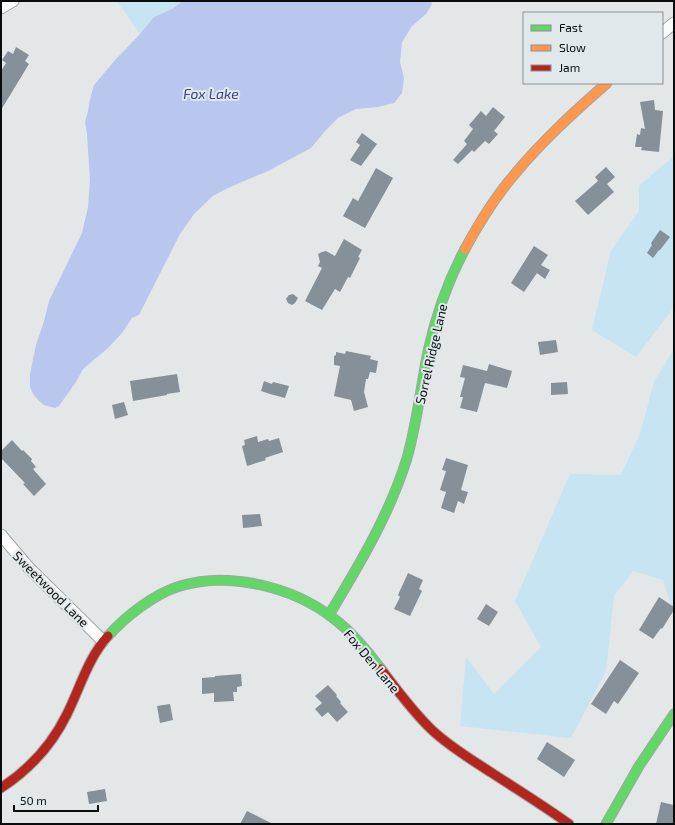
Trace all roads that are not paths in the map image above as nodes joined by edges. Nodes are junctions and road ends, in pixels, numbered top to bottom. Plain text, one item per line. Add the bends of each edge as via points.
1 (13, 1) edge
2 (1, 8) edge
3 (674, 23) edge
4 (663, 32) edge
5 (606, 84) edge
6 (1, 535) edge
7 (329, 615) junction
8 (103, 641) junction
9 (674, 714) edge
10 (1, 788) edge
11 (570, 824) edge
12 (606, 824) edge

1 - 2 street
3 - 4 street
5 - 7 street, Sorrel Ridge Lane via 570,116 501,191 461,258 437,316 415,426 402,473 384,518
6 - 8 street, Sweetwood Lane via 29,568
7 - 8 street, Fox Den Lane via 312,604 265,587 213,580 199,581 178,586 141,606
7 - 11 street, Fox Den Lane via 352,634 433,731
8 - 10 street, Fox Den Lane via 51,742 25,770
9 - 12 street via 639,766

